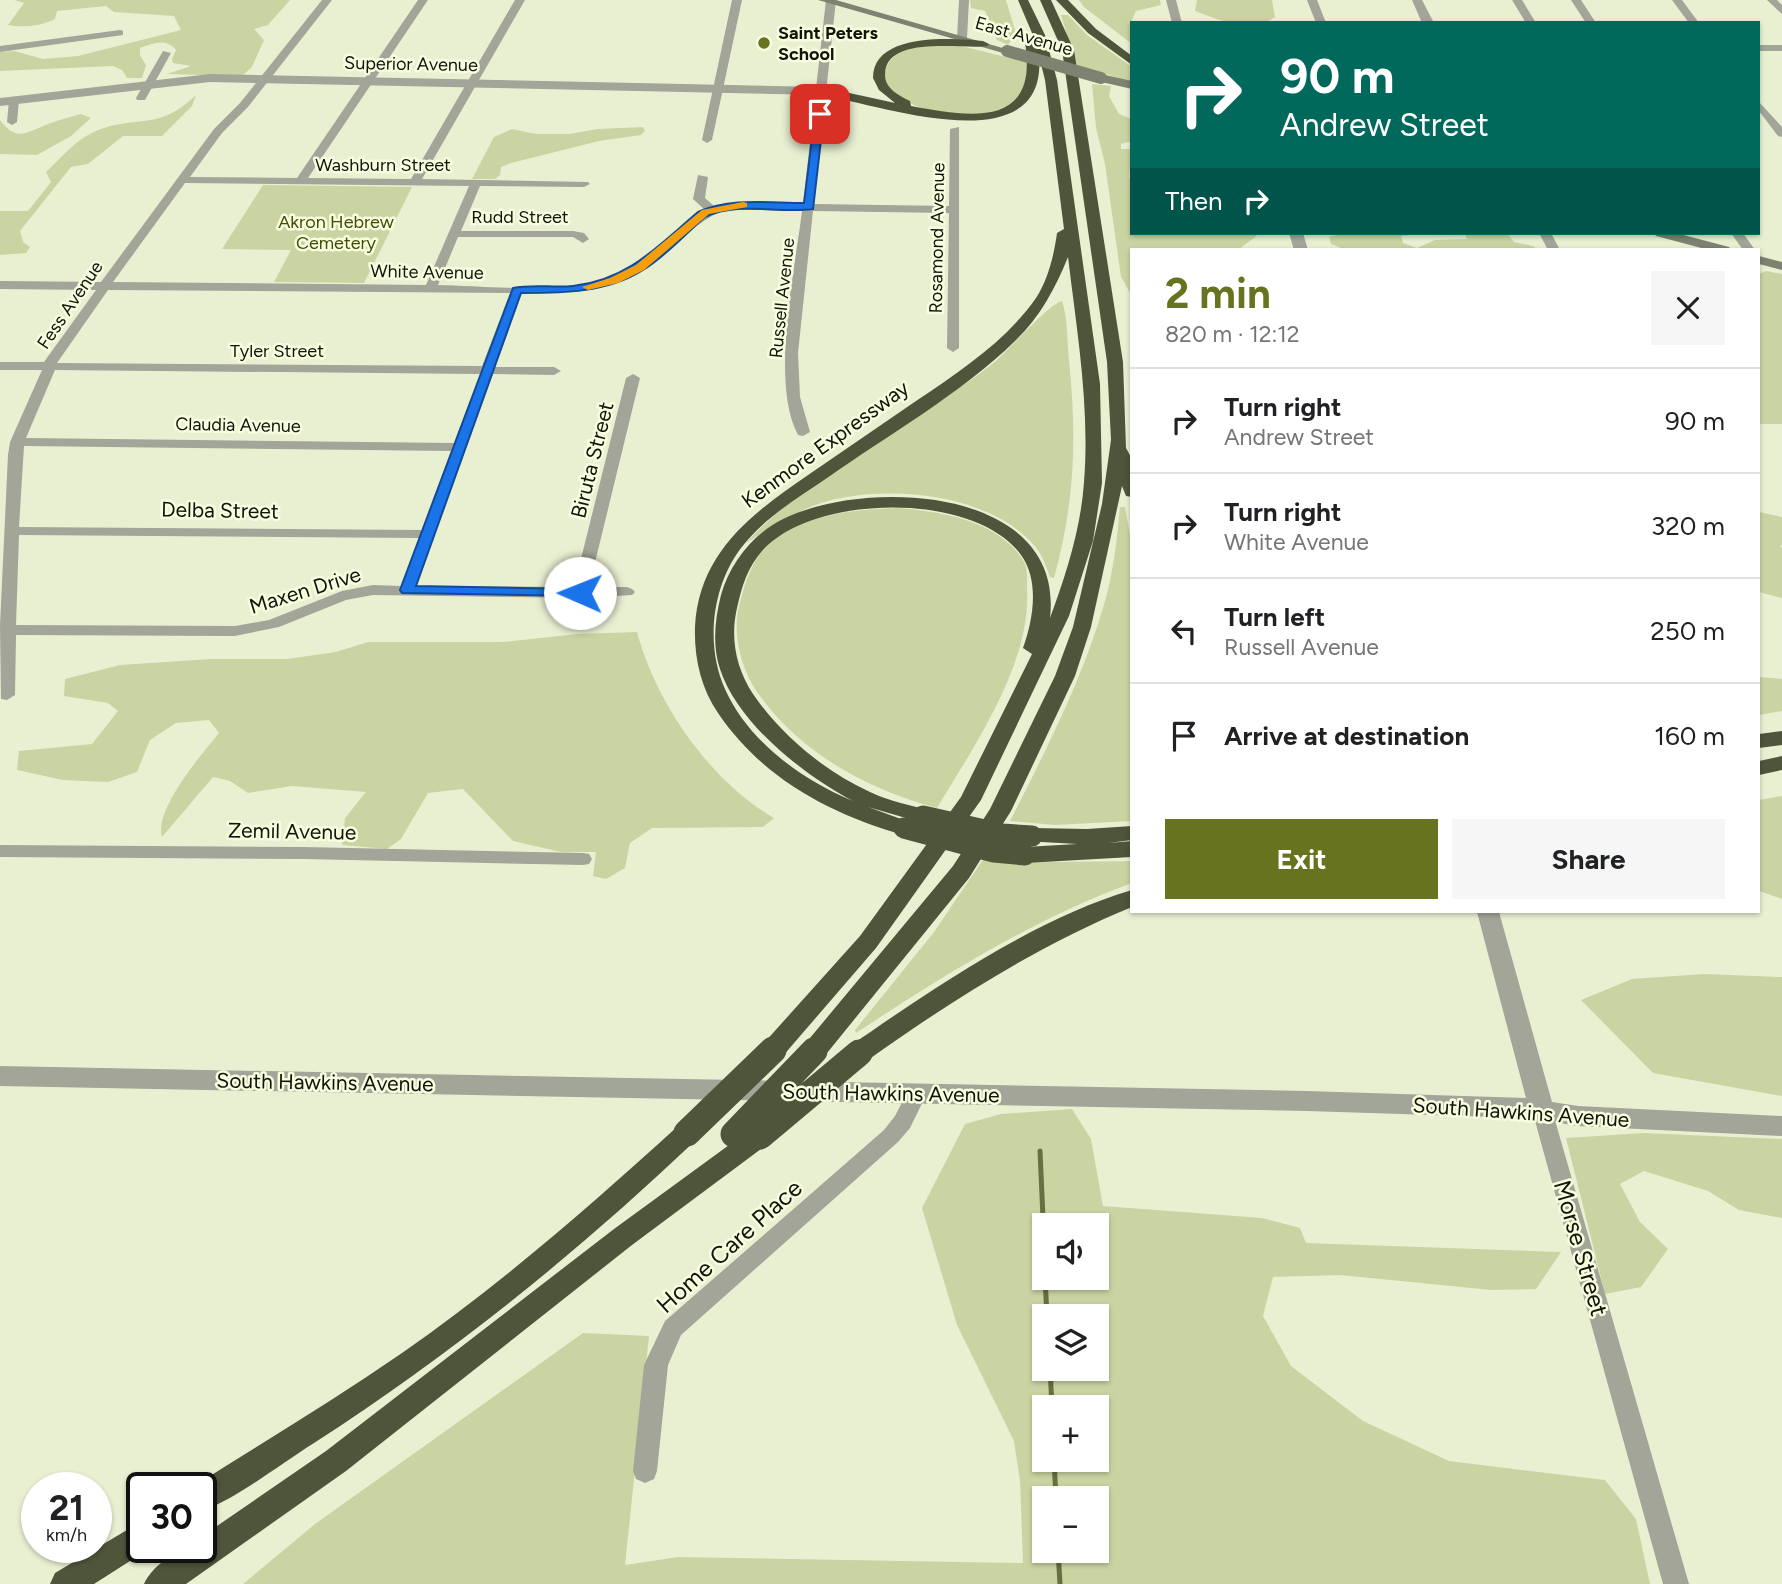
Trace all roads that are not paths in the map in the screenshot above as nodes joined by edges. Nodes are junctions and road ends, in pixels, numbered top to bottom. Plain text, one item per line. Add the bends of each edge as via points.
1 (327, 0) edge
2 (424, 0) edge
3 (520, 0) edge
4 (737, 0) edge
5 (964, 0) edge
6 (1023, 0) edge
7 (1046, 0) edge
8 (1062, 0) edge
9 (1171, 0) edge
10 (1312, 0) edge
11 (1417, 0) edge
12 (1517, 0) edge
13 (1576, 0) edge
14 (1677, 0) edge
15 (1772, 0) edge
16 (829, 1) edge
17 (1782, 11) edge
18 (1176, 21) edge
19 (1320, 21) edge
20 (1428, 21) edge
21 (1530, 21) edge
22 (1590, 21) edge
23 (1693, 21) edge
24 (120, 33) dead end
25 (962, 38) junction
26 (983, 44) junction
27 (1760, 48) edge
28 (1782, 48) edge
29 (0, 49) edge
30 (166, 53) dead end
31 (1130, 60) edge
32 (265, 79) junction
33 (368, 81) junction
34 (472, 83) junction
35 (148, 84) junction
36 (1130, 85) edge
37 (718, 88) junction
38 (822, 91) junction
39 (141, 98) dead end
40 (14, 100) junction
41 (0, 102) edge
42 (1760, 106) edge
43 (920, 112) junction
44 (12, 122) dead end
45 (955, 129) dead end
46 (1782, 134) edge
47 (706, 139) dead end
48 (702, 177) dead end
49 (182, 180) junction
50 (300, 181) junction
51 (415, 182) junction
52 (476, 183) junction
53 (584, 184) dead end
54 (1067, 206) junction
55 (809, 207) junction
56 (712, 210) junction
57 (954, 210) junction
58 (454, 234) junction
59 (1671, 235) edge
60 (583, 239) dead end
61 (1717, 248) edge
62 (1760, 260) edge
63 (1782, 266) edge
64 (0, 285) edge
65 (105, 286) junction
66 (430, 289) junction
67 (517, 290) junction
68 (953, 348) dead end
69 (0, 366) edge
70 (51, 366) junction
71 (487, 371) junction
72 (554, 371) dead end
73 (633, 378) dead end
74 (803, 432) dead end
75 (1119, 440) junction
76 (17, 442) junction
77 (459, 447) junction
78 (1130, 484) edge
79 (12, 531) junction
80 (427, 534) junction
81 (407, 590) junction
82 (627, 592) dead end
83 (580, 593) junction
84 (4, 630) edge
85 (7, 695) dead end
86 (1772, 743) edge
87 (991, 754) junction
88 (1760, 760) edge
89 (1782, 764) edge
90 (1760, 768) edge
91 (913, 822) junction
92 (1130, 833) edge
93 (1028, 846) junction
94 (1130, 849) edge
95 (0, 851) edge
96 (583, 859) dead end
97 (1130, 899) edge
98 (1488, 913) edge
99 (0, 1076) edge
100 (916, 1093) junction
101 (1542, 1110) junction
102 (1782, 1126) edge
103 (747, 1135) junction
104 (645, 1471) dead end
105 (217, 1488) edge
106 (126, 1546) edge
107 (66, 1584) edge
108 (160, 1584) edge
109 (1676, 1584) edge

1 - 32 street, Fess Avenue
2 - 33 street
3 - 34 street
4 - 37 street
5 - 25 street
6 - 43 highway via 1034,62 1029,94 1023,101 1001,113 980,117
6 - 54 highway via 1039,35 1051,80
7 - 75 highway via 1068,50 1115,362
8 - 31 highway
9 - 18 street
10 - 19 street
11 - 20 street
12 - 21 street
13 - 22 street
14 - 23 street
15 - 17 street
16 - 25 main road, East Avenue
16 - 38 street, Russell Avenue
24 - 29 street
25 - 26 main road, East Avenue
26 - 36 main road, East Avenue, bridge
26 - 43 highway via 921,44 887,57 879,70 880,82 889,94
27 - 28 street
30 - 35 street
32 - 33 street, Superior Avenue
32 - 35 street, Superior Avenue
32 - 49 street, Fess Avenue
33 - 34 street, Superior Avenue
33 - 50 street
34 - 37 street, Superior Avenue
34 - 51 street
35 - 39 street
35 - 40 street, Superior Avenue
37 - 38 street, Superior Avenue
37 - 47 street
38 - 43 highway
38 - 55 street, Russell Avenue
40 - 41 street, Superior Avenue
40 - 44 street
42 - 46 street
45 - 57 street, Rosamond Avenue
48 - 56 street via 699,199
49 - 50 street, Washburn Street
49 - 65 street, Fess Avenue
50 - 51 street, Washburn Street
51 - 52 street, Washburn Street
52 - 53 street, Washburn Street
52 - 58 street
54 - 87 highway via 1092,384 1091,494 1084,541 1059,616
54 - 91 highway, Kenmore Expressway via 1061,256 1044,297 1025,322 972,370 766,512 726,557 705,612 708,668 733,721 785,772 861,814
55 - 56 street, White Avenue via 741,205
55 - 57 street, White Avenue
55 - 74 street, Russell Avenue via 792,364 793,397
56 - 67 street, White Avenue via 694,220 640,268 614,281 574,289
57 - 68 street, Rosamond Avenue
58 - 60 street, Rudd Street via 573,234
58 - 66 street
59 - 61 main road
62 - 63 main road
64 - 65 street, White Avenue
65 - 66 street, White Avenue
65 - 70 street, Fess Avenue via 54,355
66 - 67 street, White Avenue
67 - 71 street
69 - 70 street, Tyler Street
70 - 71 street, Tyler Street
70 - 76 street, Fess Avenue
71 - 72 street, Tyler Street
71 - 77 street
73 - 83 street, Biruta Street
75 - 78 highway
75 - 103 highway, bridge via 1111,504 1085,617 1065,676 1000,811 961,872
76 - 77 street, Claudia Avenue
76 - 79 street, Fess Avenue
77 - 80 street
79 - 80 street, Delba Street
79 - 84 street, Fess Avenue
80 - 81 street
81 - 83 street, Maxen Drive
81 - 84 street, Maxen Drive via 357,593 283,621 235,631
82 - 83 street, Maxen Drive
84 - 85 street, Fess Avenue
86 - 88 highway
87 - 91 highway via 1040,631 1041,586 1033,558 1022,544 990,523 953,509 892,501 823,510 763,540 733,579 723,645 730,674 752,710 782,741 821,772
87 - 105 highway, bridge via 970,800 875,932 773,1050 626,1191 528,1274 423,1353
89 - 90 highway
91 - 93 highway, bridge via 994,852
92 - 93 highway
93 - 94 highway
95 - 96 street, Zemil Avenue
97 - 103 highway, bridge via 989,967
98 - 101 street, Morse Street
99 - 100 street, South Hawkins Avenue
100 - 101 street, South Hawkins Avenue
100 - 104 street, Home Care Place via 891,1136 673,1328 656,1364
101 - 102 street, South Hawkins Avenue
101 - 109 street, Morse Street
103 - 108 highway via 336,1461
106 - 107 highway

